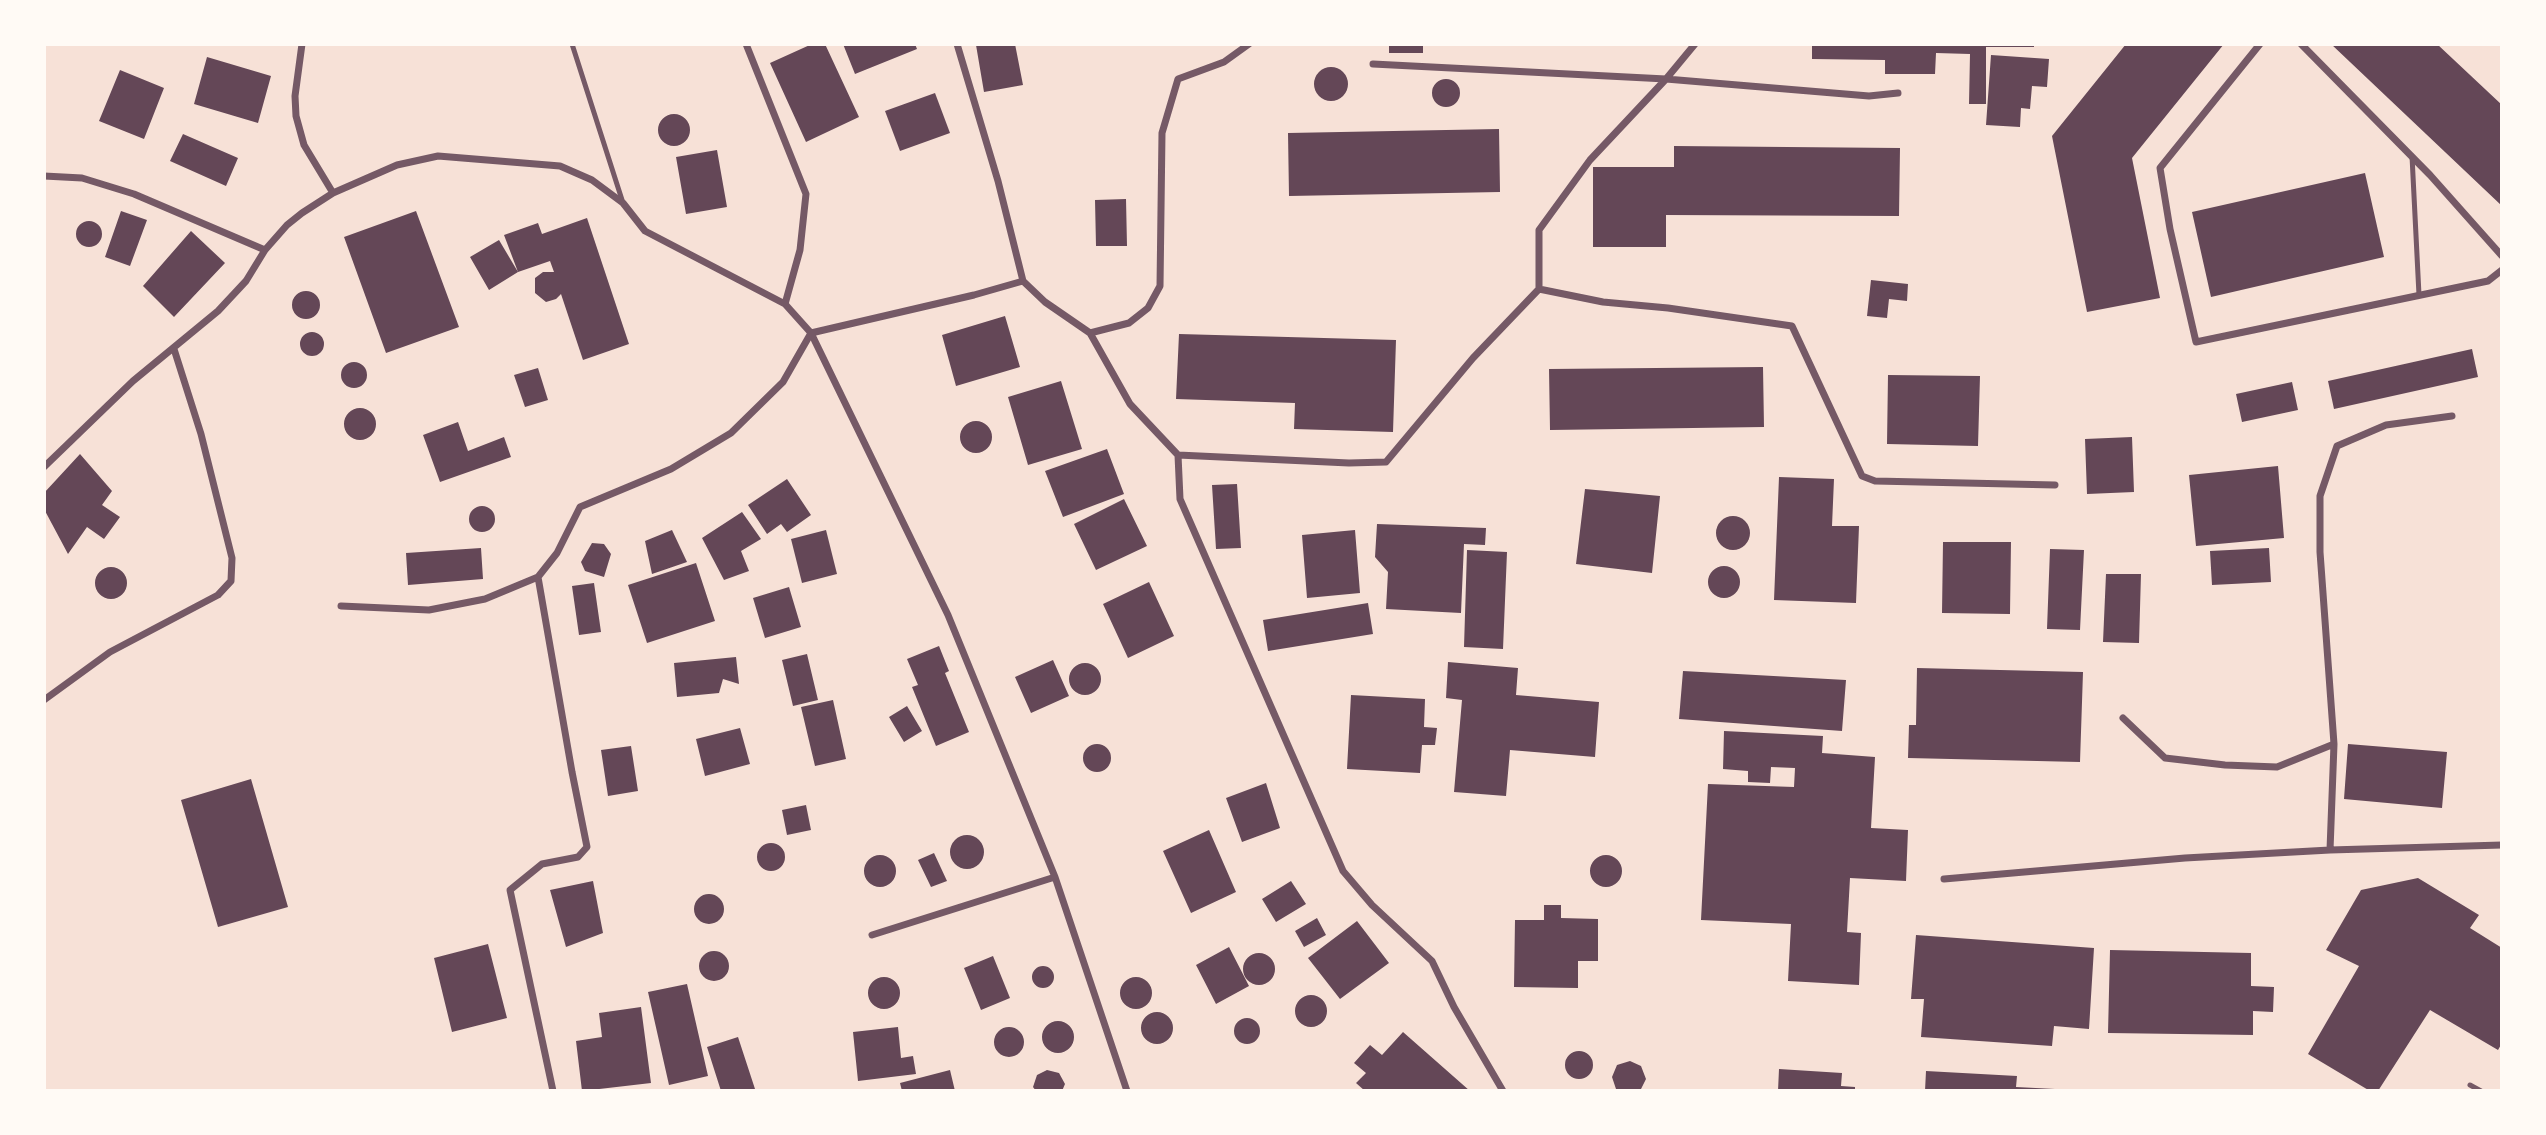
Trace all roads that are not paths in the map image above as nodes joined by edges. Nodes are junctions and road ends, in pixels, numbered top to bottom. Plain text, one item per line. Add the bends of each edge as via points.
1 (302, 44) edge
2 (572, 44) edge
3 (746, 44) edge
4 (957, 44) edge
5 (1249, 44) edge
6 (1695, 44) edge
7 (2260, 44) edge
8 (2301, 44) edge
9 (1374, 64) dead end
10 (1666, 79) junction
11 (1898, 93) dead end
12 (2412, 156) junction
13 (44, 176) edge
14 (333, 193) junction
15 (623, 203) junction
16 (265, 250) junction
17 (2502, 256) edge
18 (2502, 270) edge
19 (1023, 281) junction
20 (1539, 289) junction
21 (2419, 295) junction
22 (785, 304) junction
23 (811, 333) junction
24 (1090, 333) junction
25 (174, 349) junction
26 (2452, 416) dead end
27 (1178, 455) junction
28 (44, 467) edge
29 (2055, 485) dead end
30 (538, 577) junction
31 (341, 606) dead end
32 (44, 700) edge
33 (2123, 719) dead end
34 (2334, 744) junction
35 (2502, 845) edge
36 (2330, 850) junction
37 (1055, 877) junction
38 (1944, 879) dead end
39 (872, 935) dead end
40 (2470, 1085) dead end
41 (553, 1091) edge
42 (1127, 1091) edge
43 (1503, 1091) edge
44 (2481, 1091) edge

1 - 14 street via 296,116 304,145
2 - 15 lane
3 - 22 street via 806,194 800,250
4 - 19 street
5 - 24 street via 1224,62 1178,79 1162,132 1160,286 1148,308 1129,323
6 - 10 street
7 - 21 street via 2160,168 2196,342
8 - 12 street
9 - 10 street
10 - 11 street via 1869,96
10 - 20 street via 1590,160 1539,230
12 - 17 street
12 - 21 lane
13 - 16 street via 82,178 134,194
14 - 15 street via 397,165 438,156 560,166 592,180
14 - 16 street via 302,213
15 - 22 street via 645,231
16 - 25 street via 246,281
18 - 21 street via 2488,281
19 - 23 street
19 - 24 street
20 - 27 street via 1473,358 1386,462
20 - 29 street via 1603,302 1792,326 1862,476 1875,481
22 - 23 street
23 - 30 street via 783,382 731,433 671,469 580,508 557,553
23 - 37 street via 948,615
24 - 27 street via 1130,404
25 - 28 street via 133,381
25 - 32 street via 232,558 231,580 218,594 110,652
26 - 34 street via 2386,425 2337,446 2320,496
27 - 43 street via 1180,499 1343,871 1432,961
30 - 31 street via 485,599 429,611
30 - 41 street via 587,847 578,857 542,864 510,890
33 - 34 street via 2165,758 2277,767
34 - 36 street
35 - 36 street
36 - 38 street
37 - 39 street
37 - 42 street
40 - 44 lane

